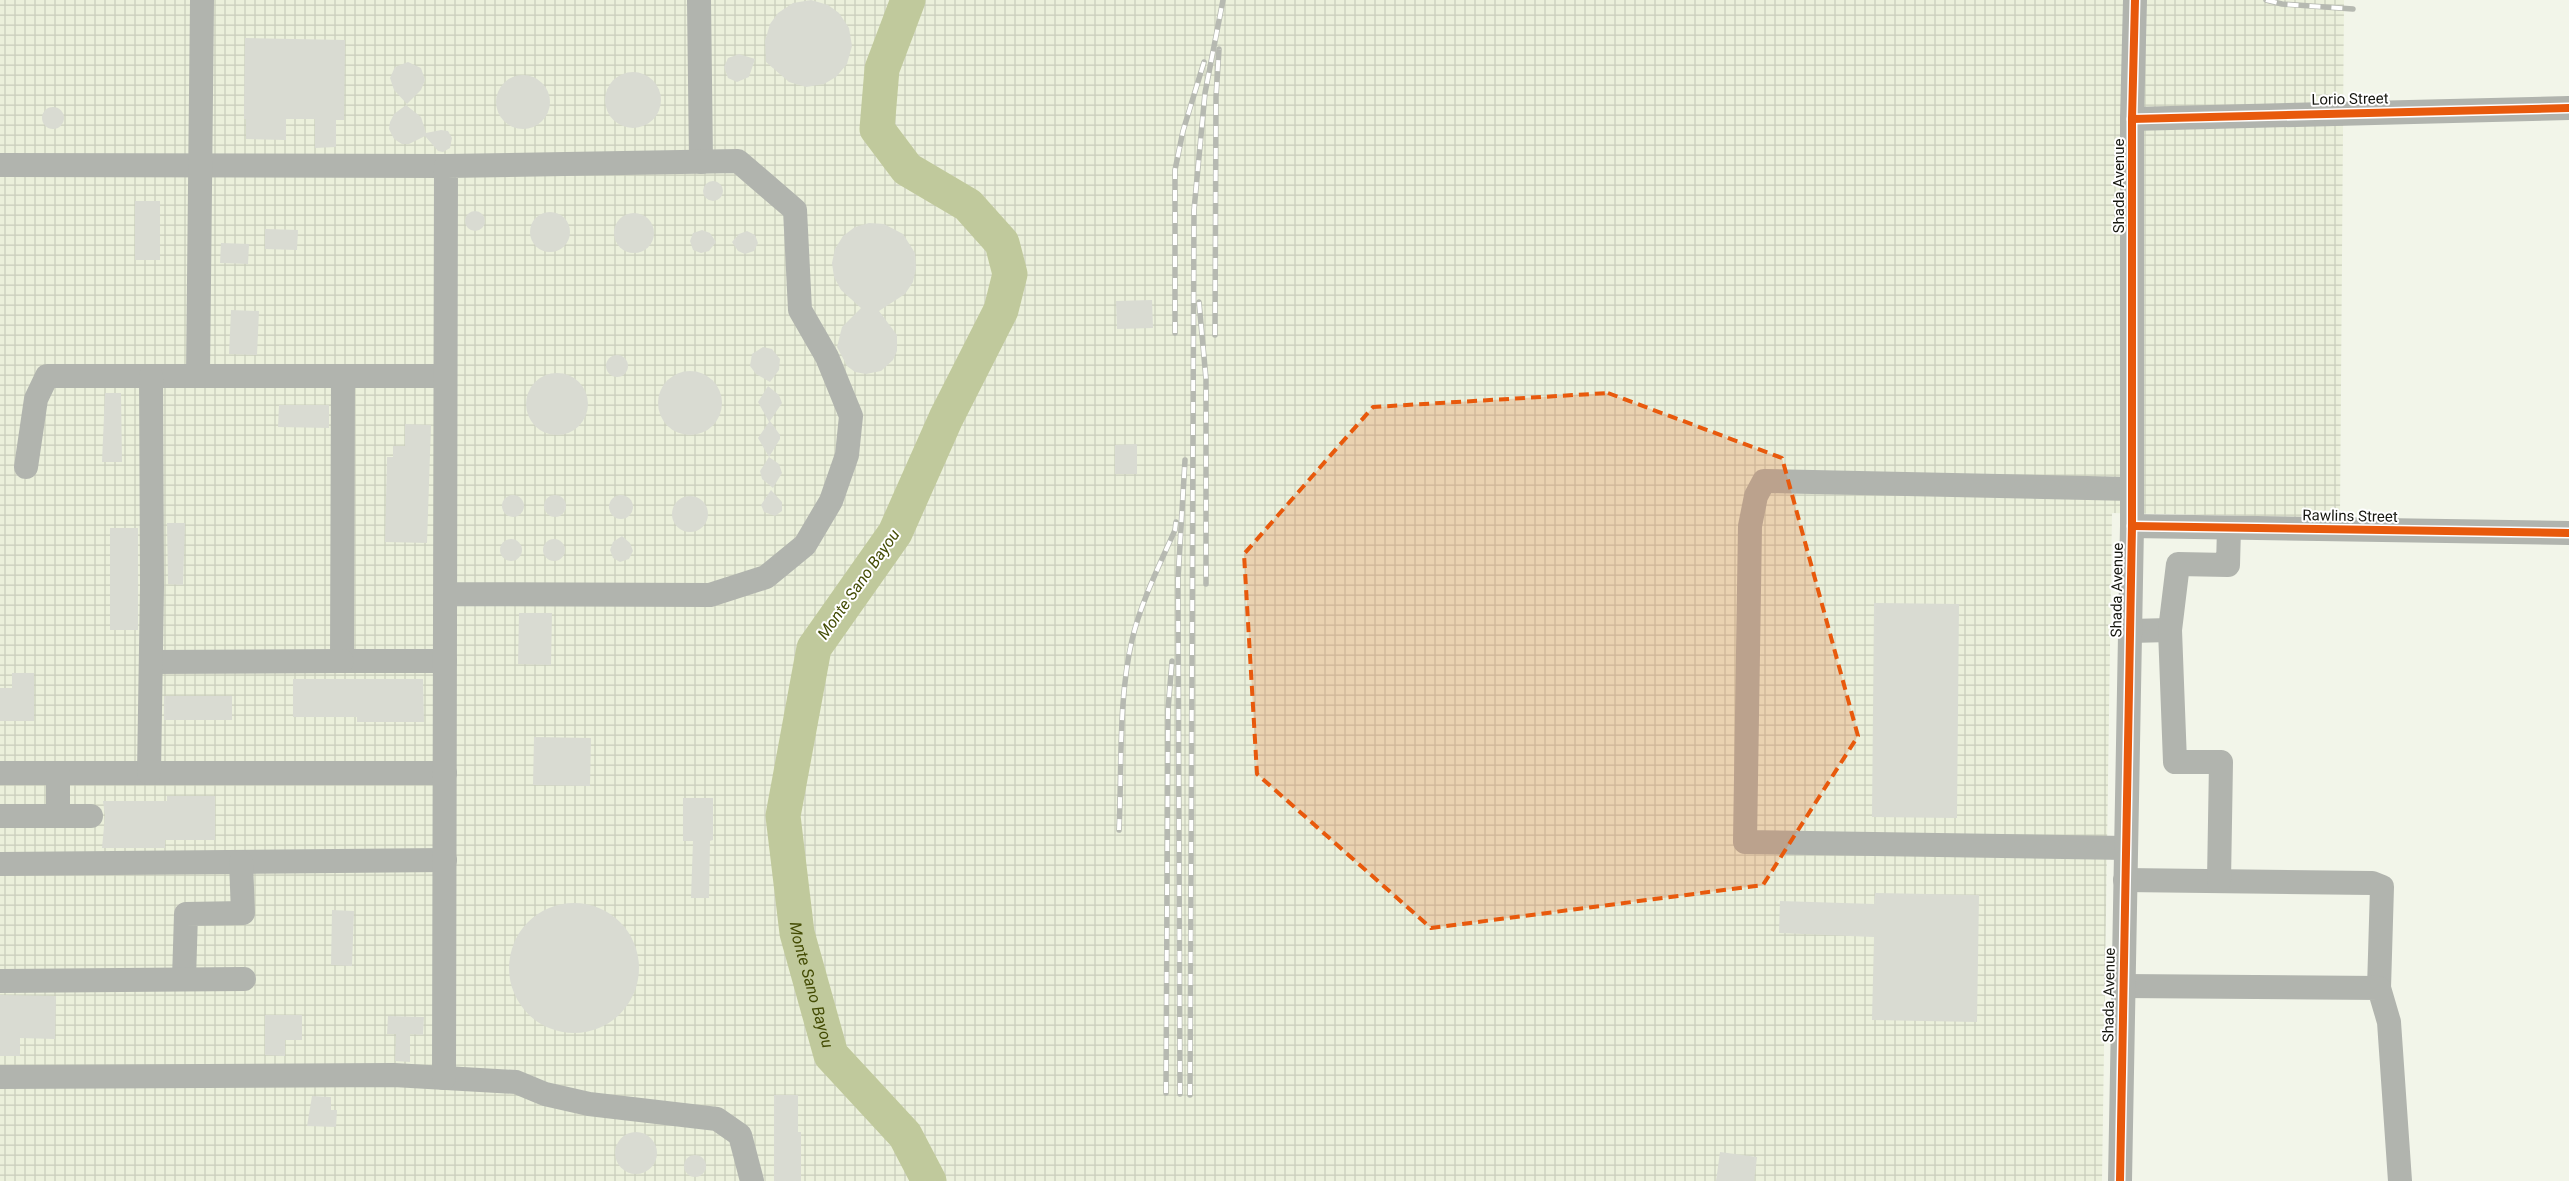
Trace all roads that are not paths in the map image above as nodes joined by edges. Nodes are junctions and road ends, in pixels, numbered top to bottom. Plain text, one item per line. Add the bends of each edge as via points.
1 (202, 0) edge
2 (698, 0) edge
3 (2135, 0) edge
4 (2569, 108) edge
5 (2132, 118) junction
6 (700, 123) junction
7 (738, 161) junction
8 (701, 162) junction
9 (0, 165) edge
10 (200, 166) junction
11 (446, 166) junction
12 (151, 376) junction
13 (198, 376) junction
14 (343, 376) junction
15 (445, 376) junction
16 (26, 467) dead end
17 (2132, 489) junction
18 (2132, 526) junction
19 (2229, 528) junction
20 (2569, 533) edge
21 (445, 594) junction
22 (2170, 630) junction
23 (2130, 631) junction
24 (445, 660) junction
25 (151, 662) junction
26 (342, 662) junction
27 (0, 773) edge
28 (58, 773) junction
29 (149, 773) junction
30 (445, 773) junction
31 (0, 816) edge
32 (58, 816) junction
33 (92, 816) dead end
34 (2126, 848) junction
35 (445, 860) junction
36 (241, 862) junction
37 (0, 864) edge
38 (2125, 880) junction
39 (2219, 881) junction
40 (184, 979) junction
41 (244, 979) dead end
42 (0, 981) edge
43 (2123, 986) junction
44 (2379, 988) junction
45 (0, 1076) edge
46 (444, 1078) junction
47 (752, 1181) edge
48 (2120, 1181) edge
49 (2400, 1181) edge

1 - 10 street
2 - 6 street
3 - 5 street, Shada Avenue
4 - 5 street, Lorio Street
5 - 17 street, Shada Avenue
6 - 7 street
6 - 8 street
7 - 8 street
7 - 21 street via 796,210 800,310 827,357 851,416 847,455 831,501 805,545 766,577 710,595
8 - 11 street
9 - 10 street
10 - 11 street
10 - 13 street
11 - 15 street
12 - 13 street
12 - 16 street via 47,376 36,399
12 - 25 street
13 - 14 street
14 - 15 street
14 - 26 street
15 - 21 street
17 - 18 street, Shada Avenue
17 - 34 street via 1764,481 1756,496 1750,526 1749,556 1745,842
18 - 19 street, Rawlins Street
18 - 23 street, Shada Avenue
19 - 20 street, Rawlins Street
19 - 22 street via 2228,565 2178,564
21 - 24 street
22 - 23 street
22 - 39 street via 2175,762 2221,762
23 - 34 street, Shada Avenue
24 - 26 street
24 - 30 street
25 - 26 street
25 - 29 street
27 - 28 street
28 - 29 street
28 - 32 street
29 - 30 street
30 - 35 street
31 - 32 street
32 - 33 street
34 - 38 street, Shada Avenue
35 - 36 street
35 - 46 street
36 - 37 street
36 - 40 street via 243,913 186,914
38 - 39 street
38 - 43 street, Shada Avenue
39 - 44 street via 2372,883 2382,887
40 - 41 street
40 - 42 street
43 - 44 street
43 - 48 street, Shada Avenue
44 - 49 street via 2389,1022
45 - 46 street via 394,1075
46 - 47 street via 516,1082 546,1094 590,1104 718,1119 740,1135

